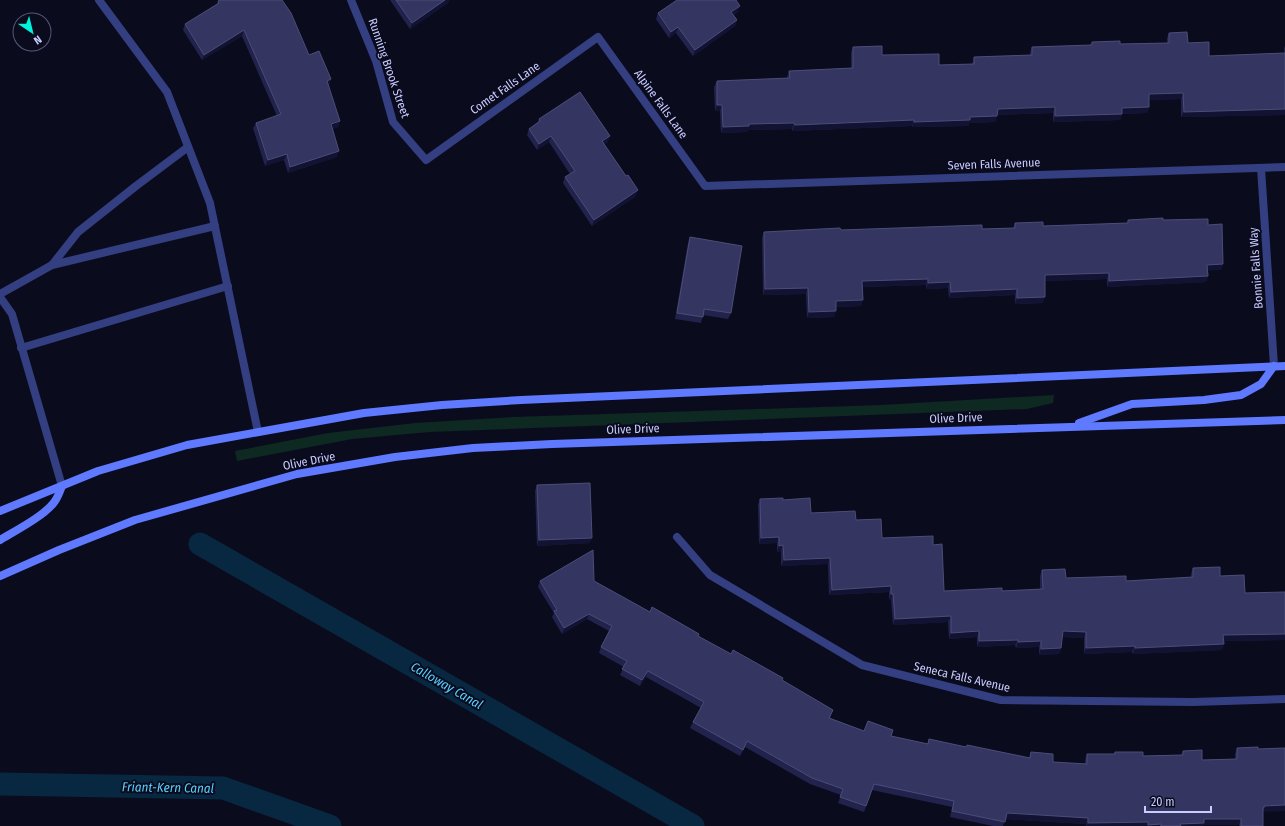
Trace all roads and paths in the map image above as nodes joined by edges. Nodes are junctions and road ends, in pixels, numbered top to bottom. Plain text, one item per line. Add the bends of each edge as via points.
1 (99, 0) edge
2 (351, 0) edge
3 (598, 37) joint
4 (188, 147) junction
5 (426, 160) joint
6 (1285, 167) edge
7 (1261, 168) junction
8 (705, 186) joint
9 (215, 226) junction
10 (52, 265) junction
11 (228, 286) junction
12 (0, 296) edge
13 (21, 348) junction
14 (1274, 366) junction
15 (1285, 366) edge
16 (1285, 420) edge
17 (1070, 426) junction
18 (258, 432) junction
19 (62, 486) junction
20 (0, 511) edge
21 (677, 537) dead end
22 (0, 540) edge
23 (0, 576) edge
24 (1285, 699) edge

1 - 4 street via 167,92
2 - 5 street, Running Brook Street via 376,61 393,122
3 - 5 street, Comet Falls Lane
3 - 8 street, Alpine Falls Lane
4 - 9 street via 210,203
4 - 10 street via 78,232
6 - 7 street, Seven Falls Avenue
7 - 8 street, Seven Falls Avenue
7 - 14 street, Bonnie Falls Way
9 - 10 street
9 - 11 street
10 - 12 street
11 - 13 street
11 - 18 street
12 - 13 street via 12,314
13 - 19 street
14 - 15 main road
14 - 17 main road via 1261,384 1241,395 1132,404
14 - 18 main road via 529,399 364,413
16 - 17 main road, Olive Drive
17 - 23 main road, Olive Drive via 552,444 473,448 395,457 297,474 134,520
18 - 19 main road via 187,444 98,471
19 - 20 main road
19 - 22 main road via 55,501 47,509
21 - 24 street, Seneca Falls Avenue via 710,575 862,665 1001,700 1193,702

